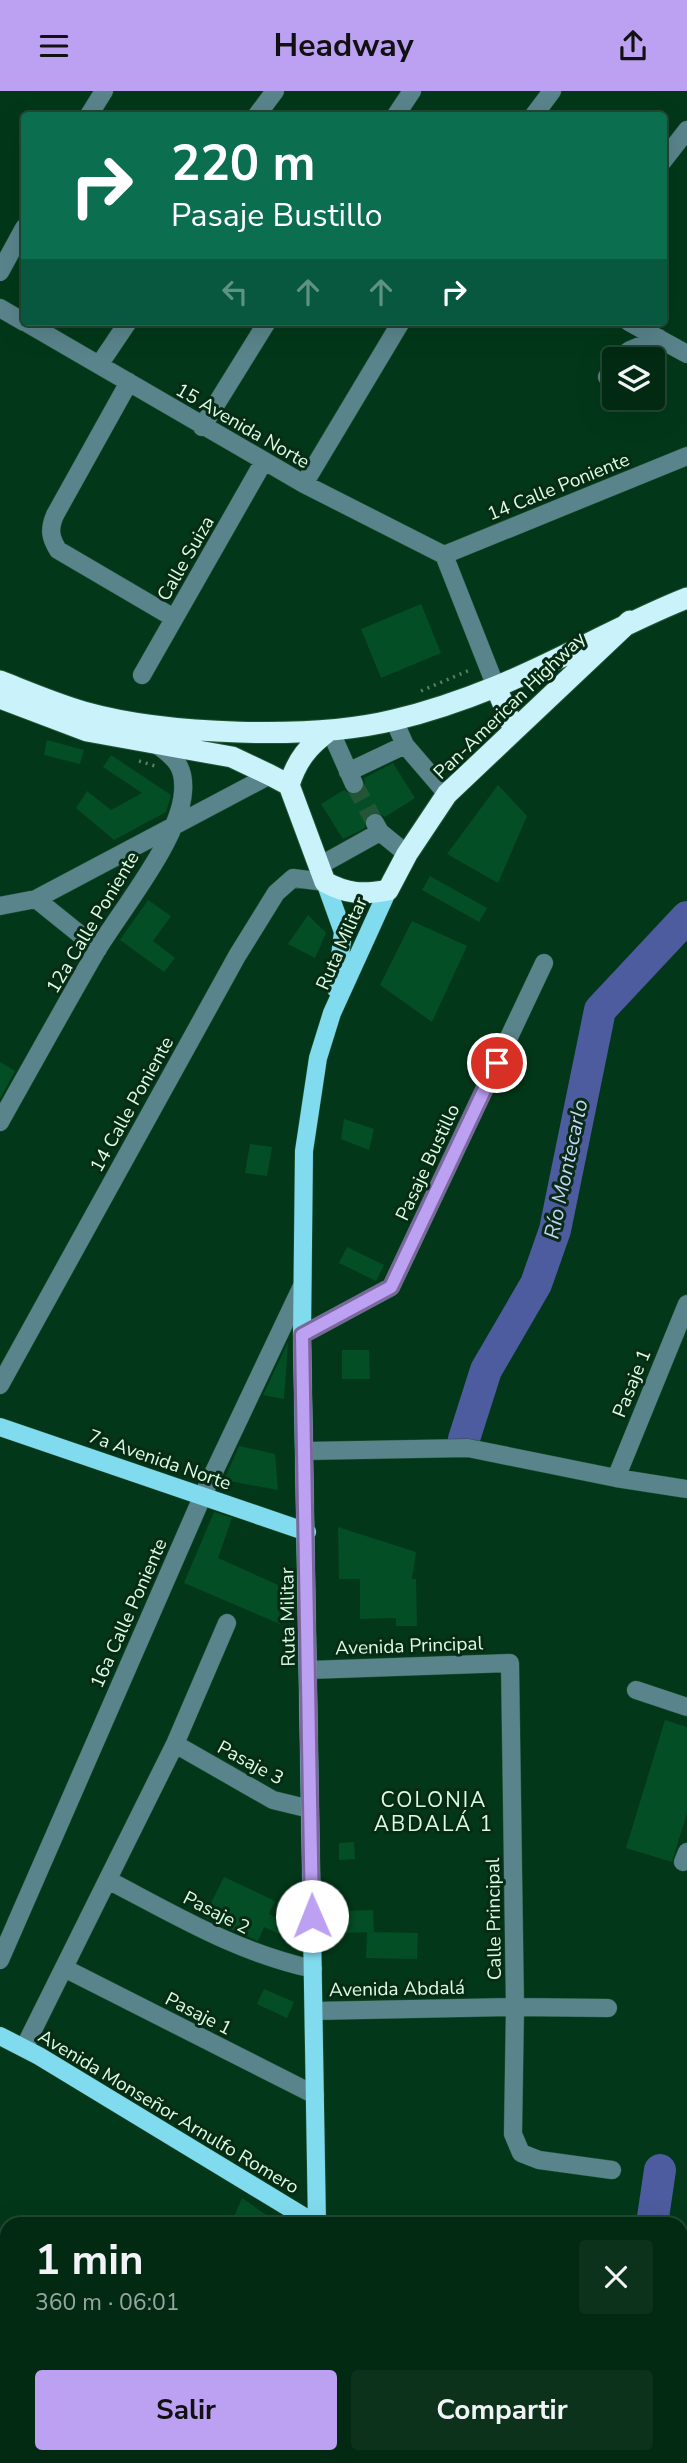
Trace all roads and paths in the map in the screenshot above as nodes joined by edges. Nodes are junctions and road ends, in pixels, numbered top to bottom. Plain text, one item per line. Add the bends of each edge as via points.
1 (104, 91) edge
2 (275, 91) edge
3 (412, 91) edge
4 (552, 91) edge
5 (91, 112) edge
6 (259, 112) edge
7 (398, 112) edge
8 (536, 112) edge
9 (687, 130) edge
10 (667, 156) edge
11 (21, 233) edge
12 (1, 268) edge
13 (0, 308) edge
14 (21, 320) edge
15 (32, 326) edge
16 (125, 326) edge
17 (265, 326) edge
18 (399, 326) edge
19 (636, 326) edge
20 (659, 338) junction
21 (637, 347) edge
22 (687, 354) edge
23 (99, 365) junction
24 (129, 382) junction
25 (202, 427) junction
26 (687, 456) edge
27 (264, 461) junction
28 (304, 484) junction
29 (444, 555) junction
30 (687, 598) edge
31 (174, 618) junction
32 (630, 621) junction
33 (486, 662) junction
34 (142, 675) dead end
35 (0, 681) edge
36 (496, 687) junction
37 (413, 695) dead end
38 (0, 698) edge
39 (394, 720) junction
40 (330, 730) junction
41 (514, 730) junction
42 (157, 745) junction
43 (405, 745) junction
44 (270, 775) junction
45 (289, 785) junction
46 (447, 794) junction
47 (177, 823) junction
48 (407, 854) junction
49 (322, 874) junction
50 (388, 890) junction
51 (36, 899) junction
52 (0, 906) edge
53 (98, 949) junction
54 (544, 963) dead end
55 (332, 1013) junction
56 (0, 1122) edge
57 (302, 1286) junction
58 (687, 1304) edge
59 (302, 1335) junction
60 (0, 1385) edge
61 (0, 1427) edge
62 (306, 1451) junction
63 (616, 1478) junction
64 (687, 1489) edge
65 (203, 1495) junction
66 (307, 1532) junction
67 (227, 1623) dead end
68 (510, 1663) joint
69 (309, 1669) junction
70 (636, 1690) dead end
71 (687, 1707) edge
72 (175, 1744) junction
73 (310, 1809) junction
74 (108, 1880) junction
75 (0, 1960) edge
76 (64, 1968) junction
77 (313, 1969) junction
78 (515, 2007) junction
79 (607, 2008) dead end
80 (314, 2011) junction
81 (0, 2036) edge
82 (24, 2048) junction
83 (315, 2095) junction
84 (612, 2170) dead end
85 (304, 2217) edge
86 (316, 2217) edge

1 - 5 street
2 - 6 street
3 - 7 street
4 - 8 street
9 - 10 street
11 - 12 street
13 - 14 street, 15 Avenida Norte
15 - 23 street, 15 Avenida Norte
16 - 23 street
17 - 25 street
18 - 28 street
19 - 20 street
20 - 21 street
20 - 22 street
23 - 24 street, 15 Avenida Norte
24 - 25 street, 15 Avenida Norte
24 - 31 street via 55,515 50,526 52,540 58,550
25 - 27 street, 15 Avenida Norte
26 - 29 street, 14 Calle Poniente
27 - 28 street, 15 Avenida Norte
27 - 31 street, Calle Suiza
28 - 29 street, 15 Avenida Norte
29 - 33 street
30 - 32 highway, Pan-American Highway
31 - 34 street, Calle Suiza
32 - 36 highway, Pan-American Highway
32 - 41 highway, Pan-American Highway
33 - 36 street
33 - 37 path
35 - 40 highway, Pan-American Highway via 87,713 144,724 215,730
36 - 39 highway, Pan-American Highway
36 - 41 highway
38 - 42 highway via 88,731
39 - 40 highway, Pan-American Highway
39 - 43 street
40 - 43 street via 351,778
40 - 45 highway via 308,745
41 - 46 highway, Pan-American Highway
42 - 44 highway via 232,757
42 - 47 street, 12a Calle Poniente via 174,757 183,772
43 - 46 street
44 - 45 highway
44 - 47 street
45 - 49 highway
46 - 48 highway, Pan-American Highway
47 - 51 street
47 - 53 street, 12a Calle Poniente
48 - 49 street via 377,828
48 - 50 highway, Pan-American Highway
49 - 50 highway via 353,893
49 - 55 main road, Ruta Militar via 343,932
49 - 60 street, 14 Calle Poniente via 293,878 276,893
50 - 55 main road, Ruta Militar
51 - 52 street
51 - 53 street
53 - 56 street, 12a Calle Poniente
54 - 59 street, Pasaje Bustillo via 391,1287
55 - 57 main road, Ruta Militar via 318,1058 307,1122
57 - 59 main road, Ruta Militar
57 - 65 street, 16a Calle Poniente
58 - 63 street, Pasaje 1
59 - 62 main road, Ruta Militar
61 - 65 main road, 7a Avenida Norte
62 - 63 street via 468,1448
62 - 66 main road, Ruta Militar
63 - 64 street
65 - 66 main road, 7a Avenida Norte
65 - 75 street, 16a Calle Poniente
66 - 69 main road, Ruta Militar
67 - 72 street
68 - 69 street, Avenida Principal
68 - 78 street, Calle Principal
69 - 73 main road, Ruta Militar
70 - 71 street
72 - 73 street, Pasaje 3 via 273,1800
72 - 74 street
73 - 77 main road, Ruta Militar
74 - 76 street
74 - 77 street, Pasaje 2 via 241,1949
76 - 82 street
76 - 83 street, Pasaje 1
77 - 80 main road, Ruta Militar
78 - 79 street, Avenida Abdalá
78 - 80 street, Avenida Abdalá
78 - 84 street, Calle Principal via 513,2134 521,2153 539,2160
80 - 83 main road, Ruta Militar
81 - 82 main road, Avenida Monseñor Arnulfo Romero
82 - 85 main road, Avenida Monseñor Arnulfo Romero
83 - 86 main road, Ruta Militar

